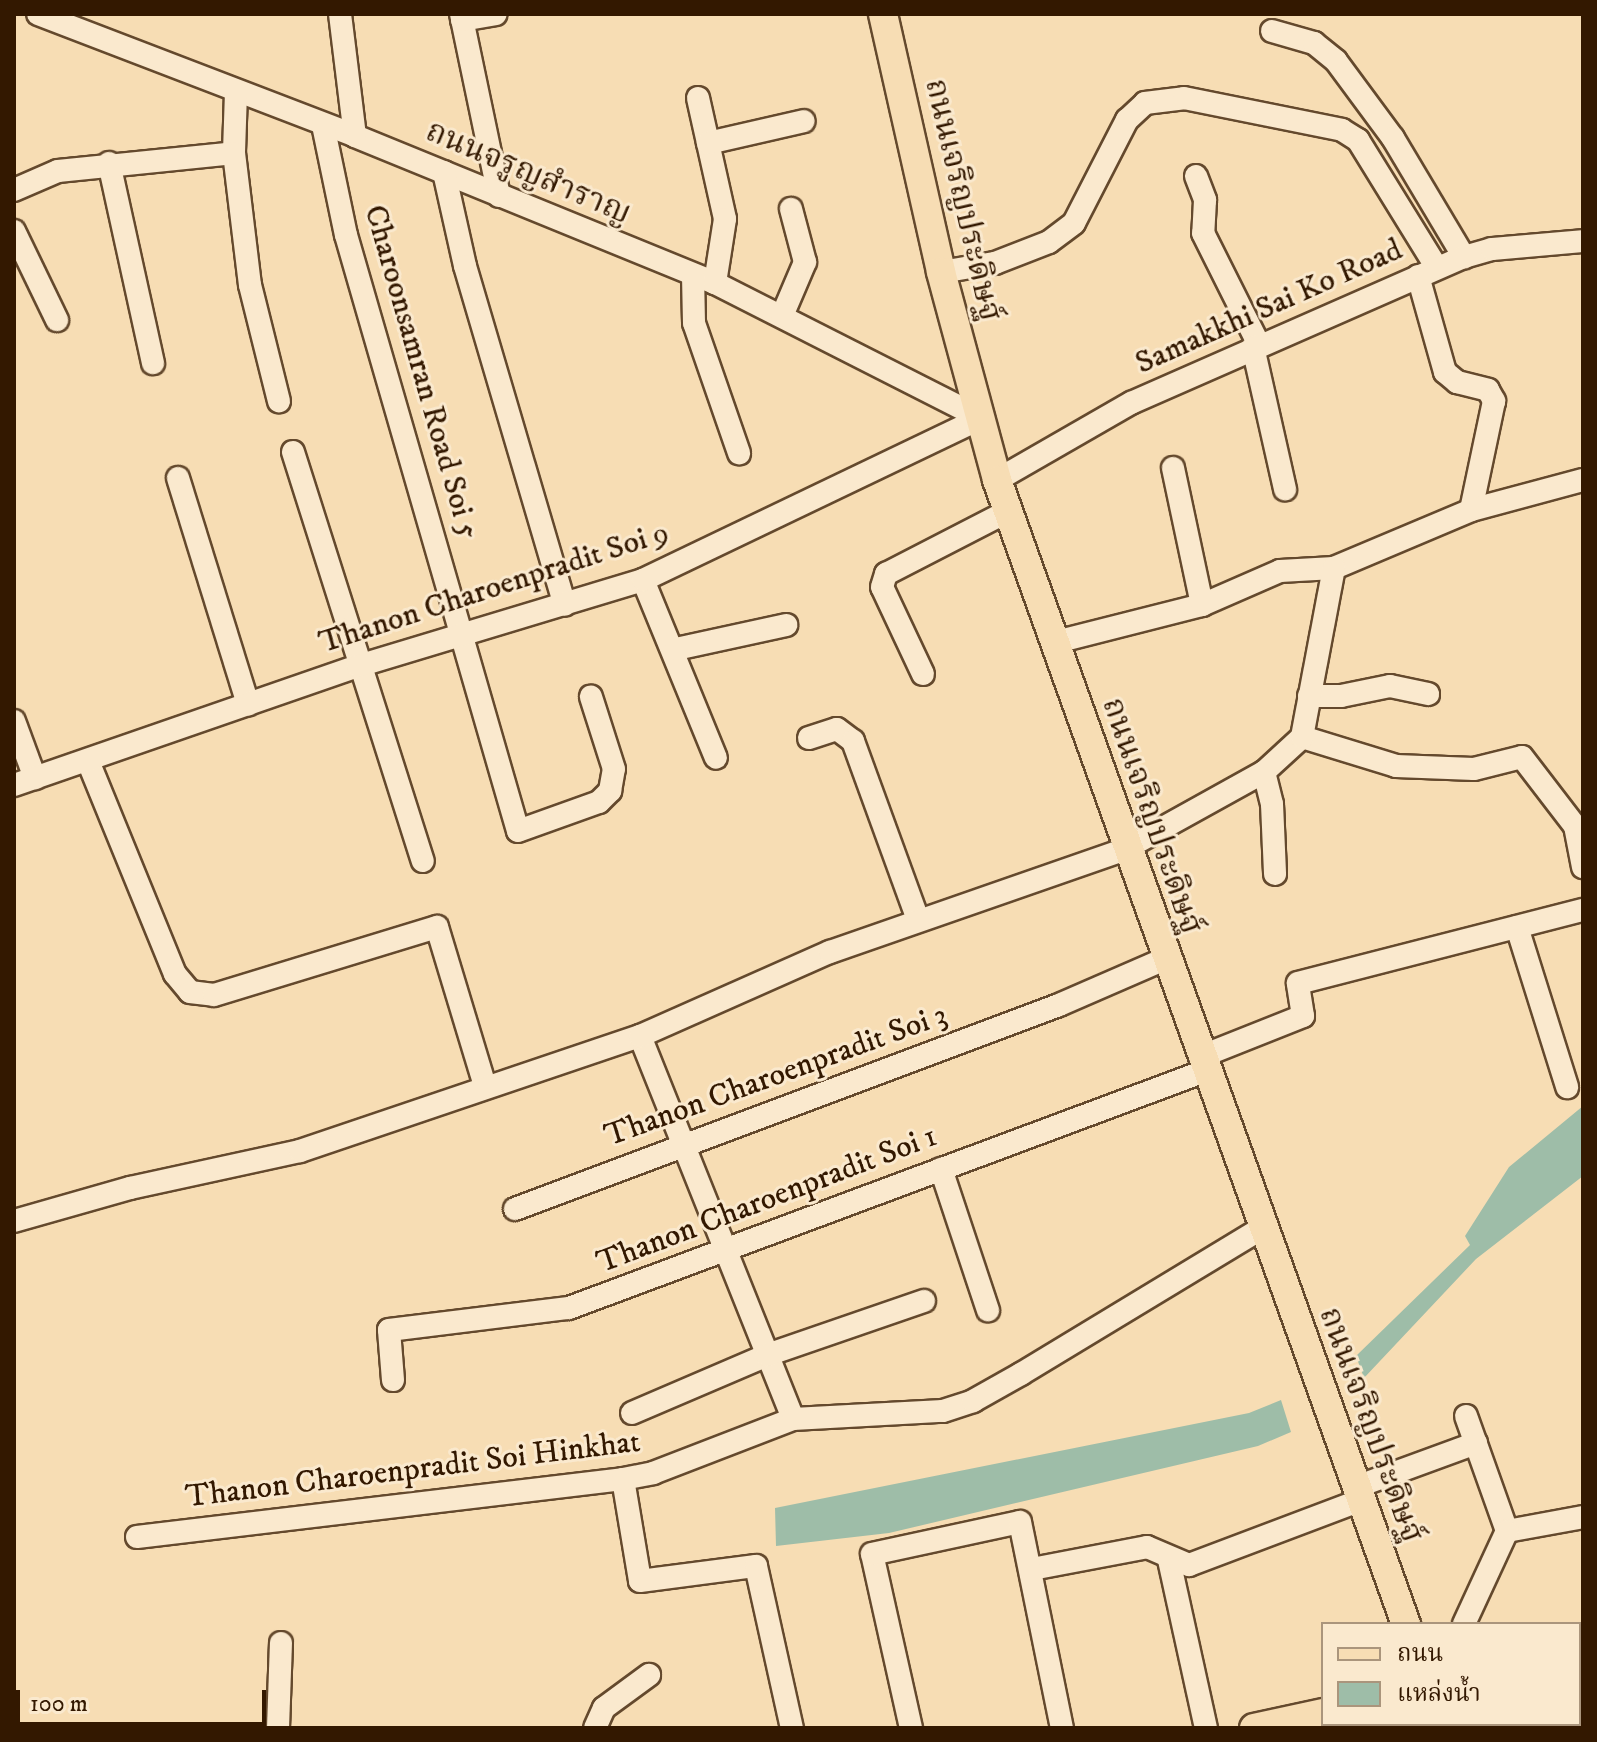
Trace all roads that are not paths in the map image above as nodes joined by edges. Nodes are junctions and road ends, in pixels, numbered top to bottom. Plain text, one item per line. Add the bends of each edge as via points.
1 (38, 14) edge
2 (340, 14) edge
3 (495, 14) edge
4 (883, 14) edge
5 (462, 17) edge
6 (1272, 31) dead end
7 (236, 92) junction
8 (698, 98) dead end
9 (804, 121) dead end
10 (323, 125) junction
11 (355, 136) junction
12 (708, 143) junction
13 (234, 153) junction
14 (109, 163) junction
15 (444, 172) junction
16 (1196, 176) dead end
17 (14, 190) edge
18 (499, 196) junction
19 (791, 209) dead end
20 (14, 231) edge
21 (1583, 241) edge
22 (1464, 257) junction
23 (941, 272) junction
24 (1428, 272) junction
25 (693, 275) junction
26 (715, 283) junction
27 (782, 316) junction
28 (57, 320) dead end
29 (1256, 346) junction
30 (153, 363) dead end
31 (279, 401) dead end
32 (981, 418) junction
33 (293, 452) dead end
34 (739, 453) dead end
35 (1173, 468) dead end
36 (178, 478) dead end
37 (997, 480) junction
38 (1583, 480) edge
39 (1285, 489) dead end
40 (1471, 510) junction
41 (1008, 511) junction
42 (1334, 568) junction
43 (643, 580) junction
44 (565, 605) junction
45 (1202, 605) junction
46 (786, 625) dead end
47 (464, 635) junction
48 (1056, 642) junction
49 (676, 649) junction
50 (358, 666) junction
51 (923, 674) dead end
52 (1428, 694) dead end
53 (1309, 696) junction
54 (591, 697) dead end
55 (248, 704) junction
56 (14, 721) edge
57 (1302, 737) junction
58 (809, 738) dead end
59 (716, 758) dead end
60 (88, 761) junction
61 (1264, 772) junction
62 (24, 781) edge
63 (1125, 849) junction
64 (423, 861) dead end
65 (1583, 867) edge
66 (1275, 874) dead end
67 (1583, 910) edge
68 (918, 920) junction
69 (1517, 927) junction
70 (1165, 959) junction
71 (640, 1036) junction
72 (1203, 1064) junction
73 (485, 1086) junction
74 (1567, 1087) dead end
75 (683, 1144) junction
76 (941, 1169) junction
77 (515, 1209) dead end
78 (14, 1221) edge
79 (1262, 1228) junction
80 (725, 1250) junction
81 (924, 1301) dead end
82 (988, 1310) dead end
83 (767, 1355) junction
84 (393, 1380) dead end
85 (632, 1413) dead end
86 (1466, 1416) dead end
87 (793, 1419) junction
88 (1476, 1443) junction
89 (623, 1479) junction
90 (1358, 1494) junction
91 (1583, 1517) edge
92 (1507, 1531) junction
93 (137, 1537) dead end
94 (1169, 1560) junction
95 (1032, 1569) junction
96 (1405, 1622) edge
97 (1465, 1622) edge
98 (281, 1643) dead end
99 (649, 1675) dead end
100 (1321, 1713) edge
101 (278, 1728) edge
102 (595, 1728) edge
103 (792, 1728) edge
104 (911, 1728) edge
105 (1062, 1728) edge
106 (1206, 1728) edge
107 (1254, 1728) edge

1 - 7 street, ถนนจรูญสำราญ
2 - 11 street
3 - 5 street
4 - 23 main road, ถนนเจริญประดิษฐ์
5 - 18 street
6 - 22 street via 1314,43 1336,61 1393,138
7 - 10 street, ถนนจรูญสำราญ
7 - 13 street
8 - 12 street
9 - 12 street
10 - 11 street, ถนนจรูญสำราญ
10 - 47 street, Charoonsamran Road Soi 5 via 351,250
11 - 15 street, ถนนจรูญสำราญ
12 - 26 street via 725,219
13 - 14 street
13 - 31 street via 250,285
14 - 17 street via 58,171
14 - 30 street
15 - 18 street, ถนนจรูญสำราญ
15 - 44 street via 465,266
16 - 29 street via 1205,200 1203,233
18 - 25 street, ถนนจรูญสำราญ
19 - 27 street via 805,262
20 - 28 street
21 - 22 street, Samakkhi Sai Ko Road via 1492,249
22 - 24 street, Samakkhi Sai Ko Road
23 - 24 street via 995,263 1049,242 1074,223 1127,120 1145,103 1184,98 1350,135 1369,154
23 - 32 main road, ถนนเจริญประดิษฐ์
24 - 29 street, Samakkhi Sai Ko Road
24 - 40 street via 1445,372 1457,382 1488,390 1494,401
25 - 26 street, ถนนจรูญสำราญ
25 - 34 street via 694,323
26 - 27 street, ถนนจรูญสำราญ
27 - 32 street, ถนนจรูญสำราญ
29 - 37 street, Samakkhi Sai Ko Road via 1131,403
29 - 39 street
32 - 37 main road, ถนนเจริญประดิษฐ์
32 - 43 street, Thanon Charoenpradit Soi 9
33 - 50 street
35 - 45 street
36 - 55 street
37 - 41 main road, ถนนเจริญประดิษฐ์
38 - 40 street
40 - 42 street
41 - 48 main road, ถนนเจริญประดิษฐ์
41 - 51 street via 886,574 882,587
42 - 45 street via 1257,577
42 - 53 street
43 - 44 street, Thanon Charoenpradit Soi 9
43 - 49 street
44 - 47 street, Thanon Charoenpradit Soi 9
45 - 48 street
46 - 49 street
47 - 50 street, Thanon Charoenpradit Soi 9
47 - 54 street, Charoonsamran Road Soi 5 via 518,831 599,802 610,791 614,769
48 - 63 main road, ถนนเจริญประดิษฐ์
49 - 59 street
50 - 55 street, Thanon Charoenpradit Soi 9
50 - 64 street
52 - 53 street via 1390,686
53 - 57 street
55 - 60 street, Thanon Charoenpradit Soi 9
56 - 62 street
57 - 61 street
57 - 65 street via 1396,766 1474,769 1522,757 1575,826
58 - 68 street via 837,729 853,741
60 - 62 street, Thanon Charoenpradit Soi 9
60 - 73 street via 175,974 190,992 214,995 437,927
61 - 63 street
61 - 66 street via 1272,804
63 - 68 street
63 - 70 main road, ถนนเจริญประดิษฐ์
67 - 69 street
68 - 71 street via 830,952
69 - 72 street, Thanon Charoenpradit Soi 1 via 1298,983 1303,1016
69 - 74 street
70 - 72 main road, ถนนเจริญประดิษฐ์
70 - 75 street, Thanon Charoenpradit Soi 3 via 1059,1005
71 - 73 street
71 - 75 street
72 - 76 street, Thanon Charoenpradit Soi 1
72 - 79 main road, ถนนเจริญประดิษฐ์
73 - 78 street via 300,1151 130,1188
75 - 77 street, Thanon Charoenpradit Soi 3
75 - 80 street
76 - 80 street, Thanon Charoenpradit Soi 1
76 - 82 street
79 - 87 street, Thanon Charoenpradit Soi Hinkhat via 973,1401 910,1414
79 - 90 main road, ถนนเจริญประดิษฐ์
80 - 83 street
80 - 84 street, Thanon Charoenpradit Soi 1 via 569,1308 389,1330
81 - 83 street
83 - 85 street
83 - 87 street
86 - 88 street
87 - 89 street, Thanon Charoenpradit Soi Hinkhat via 653,1473
88 - 90 street
88 - 92 street
89 - 93 street, Thanon Charoenpradit Soi Hinkhat
89 - 103 street via 640,1581 756,1566
90 - 94 street via 1189,1565
90 - 96 main road, ถนนเจริญประดิษฐ์
91 - 92 street
92 - 97 street
94 - 95 street via 1147,1547
94 - 106 street
95 - 104 street via 1020,1522 872,1554
95 - 105 street
98 - 101 street
99 - 102 street via 604,1708
100 - 107 main road

